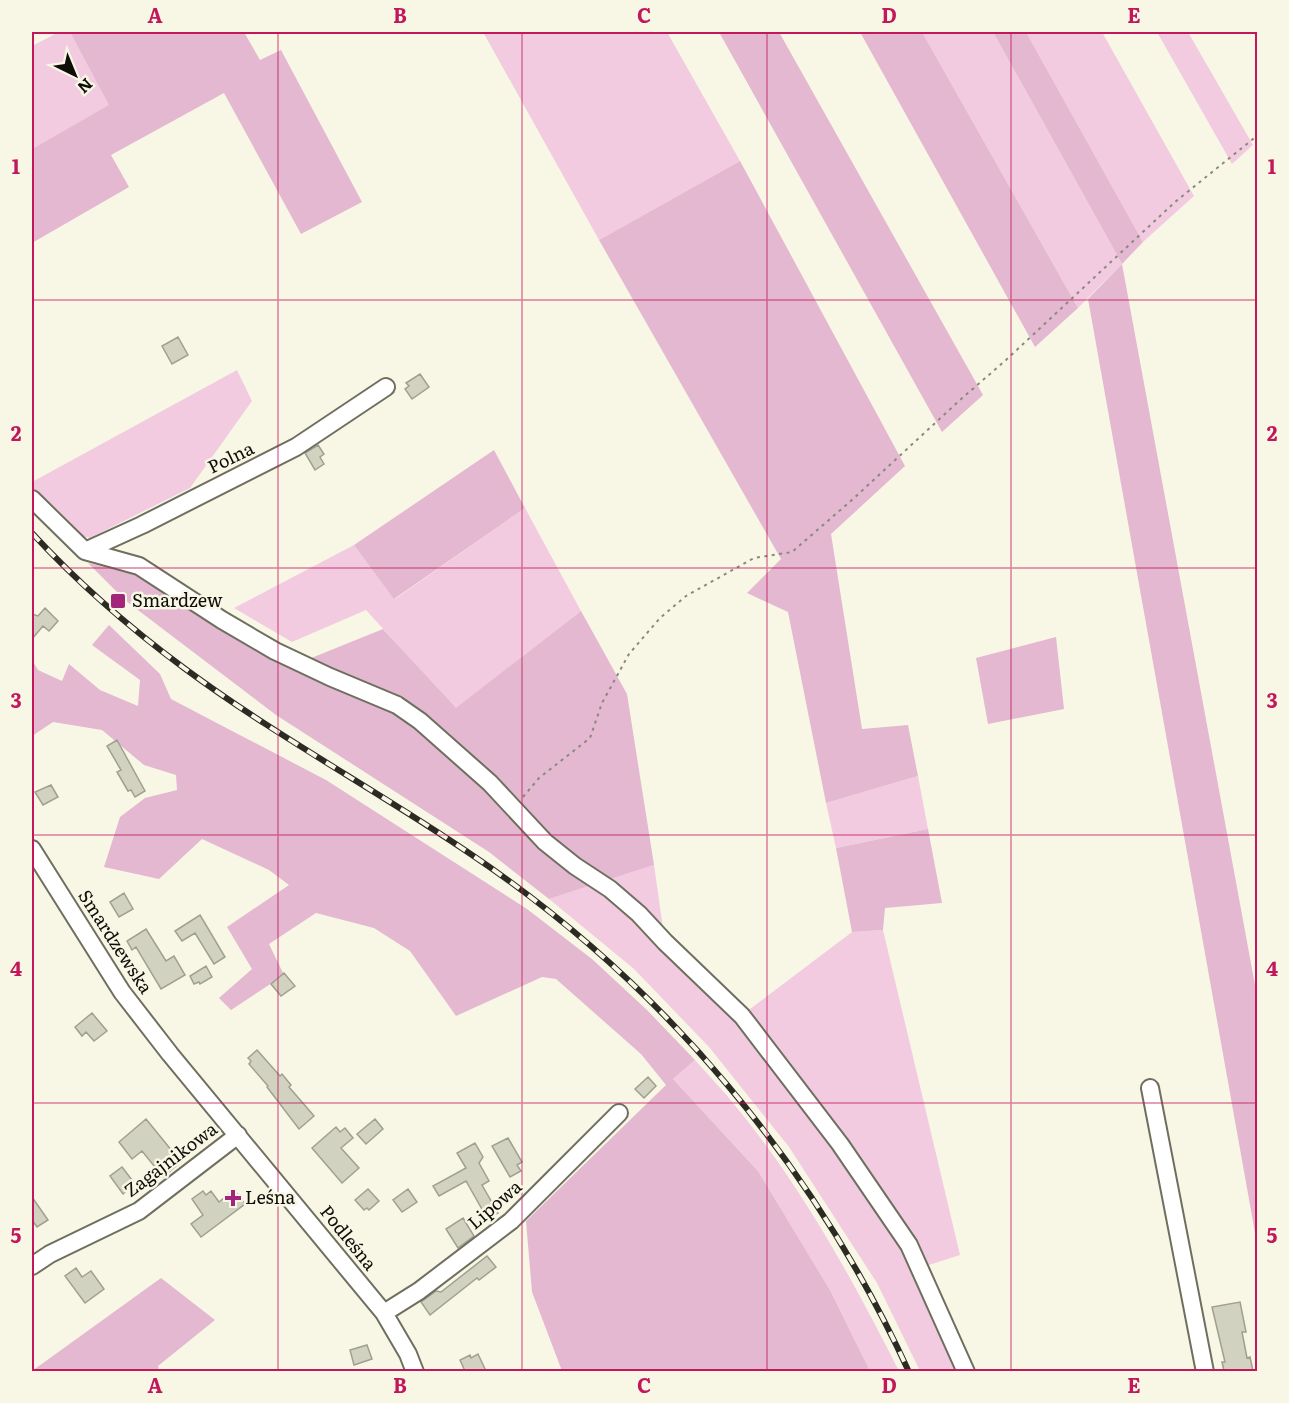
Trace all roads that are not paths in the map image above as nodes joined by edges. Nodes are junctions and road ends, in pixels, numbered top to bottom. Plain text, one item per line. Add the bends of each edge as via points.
1 (387, 387) dead end
2 (32, 499) edge
3 (85, 550) junction
4 (32, 849) edge
5 (171, 1054) joint
6 (1150, 1088) dead end
7 (619, 1113) dead end
8 (238, 1135) junction
9 (32, 1266) edge
10 (384, 1313) junction
11 (415, 1371) edge
12 (966, 1371) edge
13 (1205, 1371) edge

1 - 3 street, Polna via 296,447
2 - 3 street via 42,519
3 - 12 street via 139,566 275,651 397,705 490,783 544,842 624,901 742,1016 840,1144 909,1245
4 - 5 street, Smardzewska via 122,992
5 - 8 street, Podleśna
6 - 13 street
7 - 10 street, Lipowa via 511,1221
8 - 9 street, Zagajnikowa via 139,1210
8 - 10 street, Podleśna
10 - 11 street, Podleśna

